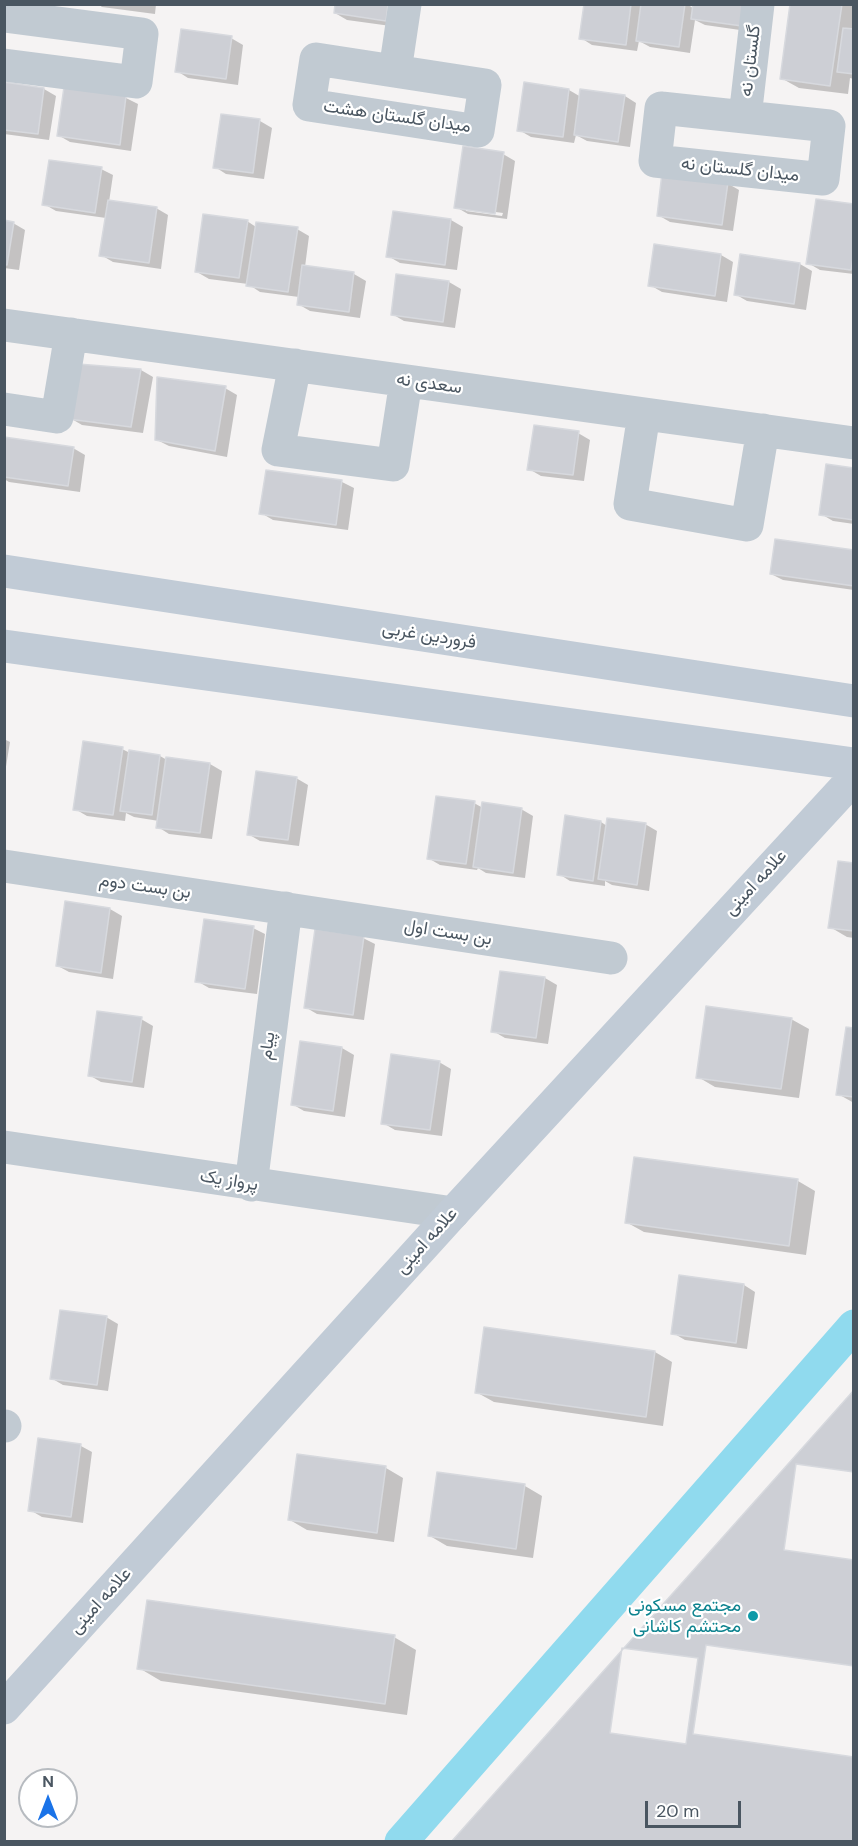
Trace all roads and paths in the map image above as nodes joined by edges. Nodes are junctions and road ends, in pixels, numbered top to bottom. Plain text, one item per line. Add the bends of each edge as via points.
1 (405, 4) edge
2 (758, 4) edge
3 (58, 14) edge
4 (4, 16) edge
5 (4, 65) edge
6 (395, 71) junction
7 (745, 117) junction
8 (4, 325) edge
9 (71, 334) junction
10 (295, 365) junction
11 (406, 381) junction
12 (4, 409) edge
13 (644, 414) junction
14 (764, 430) junction
15 (854, 443) edge
16 (4, 571) edge
17 (4, 646) edge
18 (854, 701) edge
19 (854, 764) edge
20 (854, 778) edge
21 (4, 866) edge
22 (286, 908) junction
23 (611, 958) dead end
24 (4, 1147) edge
25 (251, 1185) junction
26 (453, 1213) junction
27 (4, 1708) edge

1 - 6 street
2 - 7 street, گلستان نه
3 - 4 street
3 - 5 street via 142,34 136,82
6 - 6 street, میدان گلستان هشت via 485,85 478,131 309,105 316,59
7 - 7 street, میدان گلستان نه via 829,126 823,179 655,161 661,108
8 - 9 street, سعدی نه
9 - 10 street, سعدی نه
9 - 12 street via 57,417
10 - 11 street, سعدی نه
10 - 11 street via 278,450 393,465
11 - 13 street, سعدی نه
13 - 14 street, سعدی نه
13 - 14 street via 630,504 747,525
14 - 15 street, سعدی نه
16 - 18 main road, فروردین غربی
17 - 19 main road
20 - 26 main road, علامه امینی
21 - 22 street, بن بست دوم
22 - 23 street, بن بست اول
22 - 25 street, پیام
24 - 25 street, پرواز یک
25 - 26 street, پرواز یک
26 - 27 main road, علامه امینی

